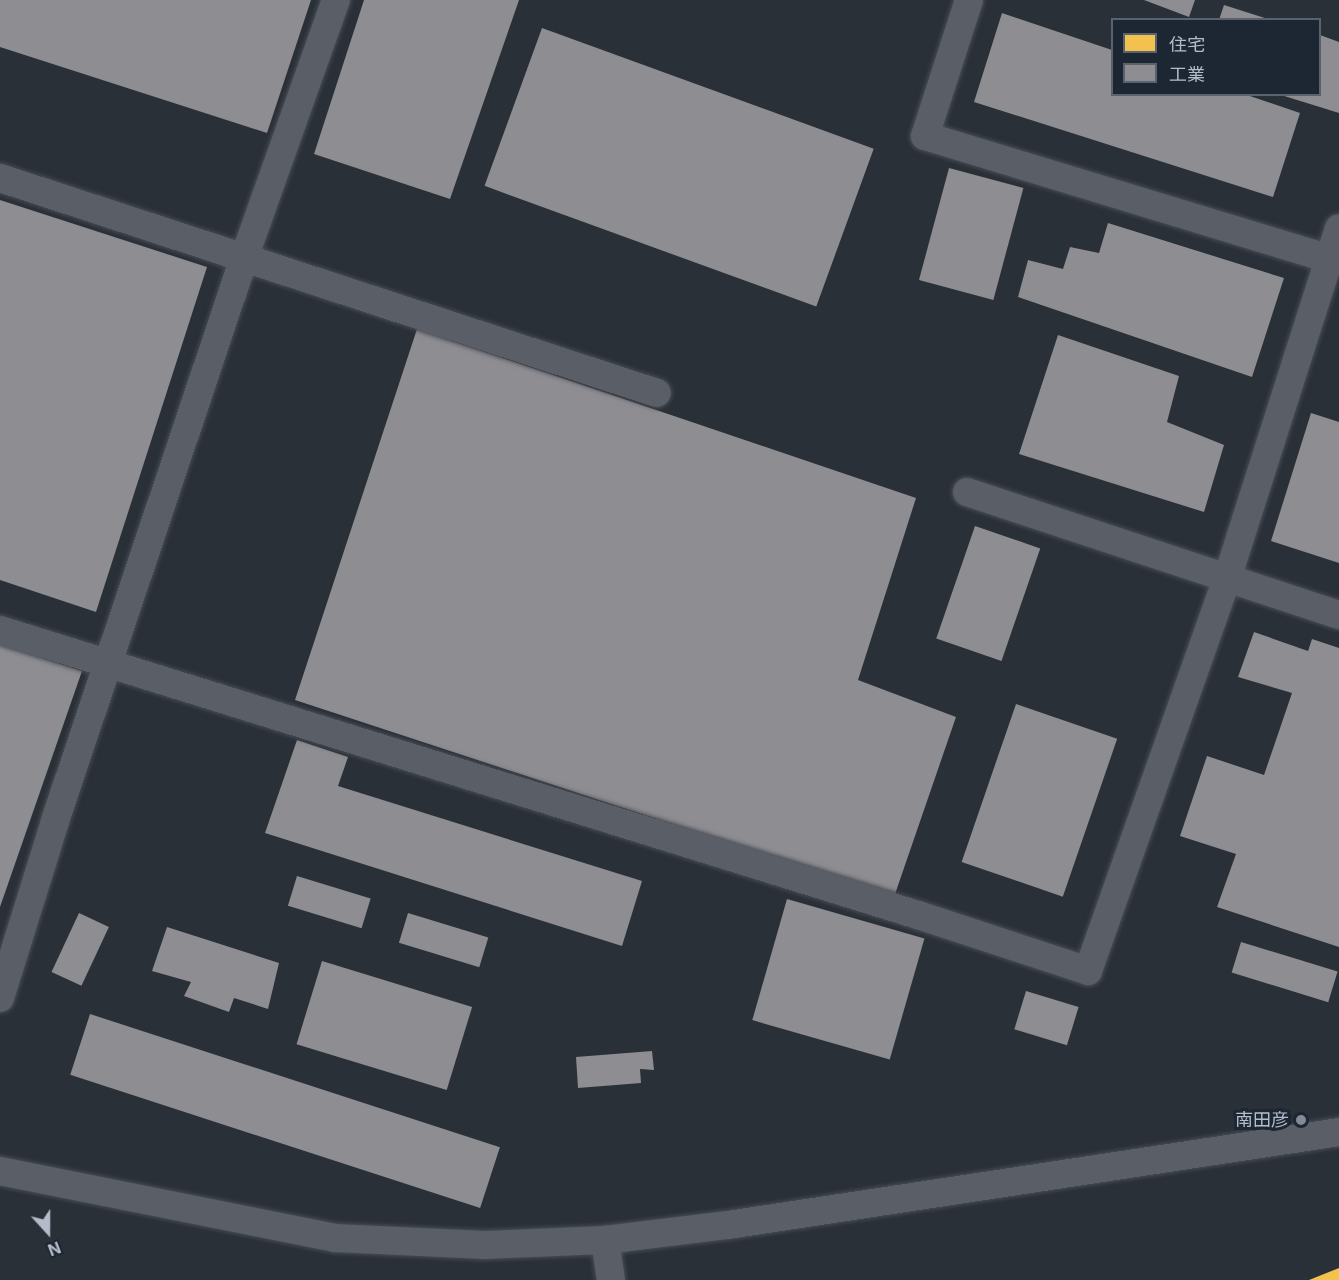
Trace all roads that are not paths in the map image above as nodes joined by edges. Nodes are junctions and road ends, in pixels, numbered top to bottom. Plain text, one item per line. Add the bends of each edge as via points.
1 (336, 0) edge
2 (969, 0) edge
3 (0, 178) edge
4 (1339, 228) edge
5 (244, 258) junction
6 (1329, 259) junction
7 (657, 393) dead end
8 (967, 492) dead end
9 (1227, 579) junction
10 (1339, 615) edge
11 (0, 630) edge
12 (108, 665) junction
13 (0, 998) edge
14 (1339, 1132) edge
15 (0, 1172) edge
16 (605, 1240) junction
17 (611, 1280) edge

1 - 5 street
2 - 6 street via 925,136
3 - 5 street
4 - 6 street
5 - 7 street
5 - 12 street
6 - 9 street
8 - 9 street
9 - 10 street
9 - 12 street via 1088,971
11 - 12 street
12 - 13 street
14 - 16 street via 955,1193
15 - 16 street via 334,1238 485,1245
16 - 17 street

